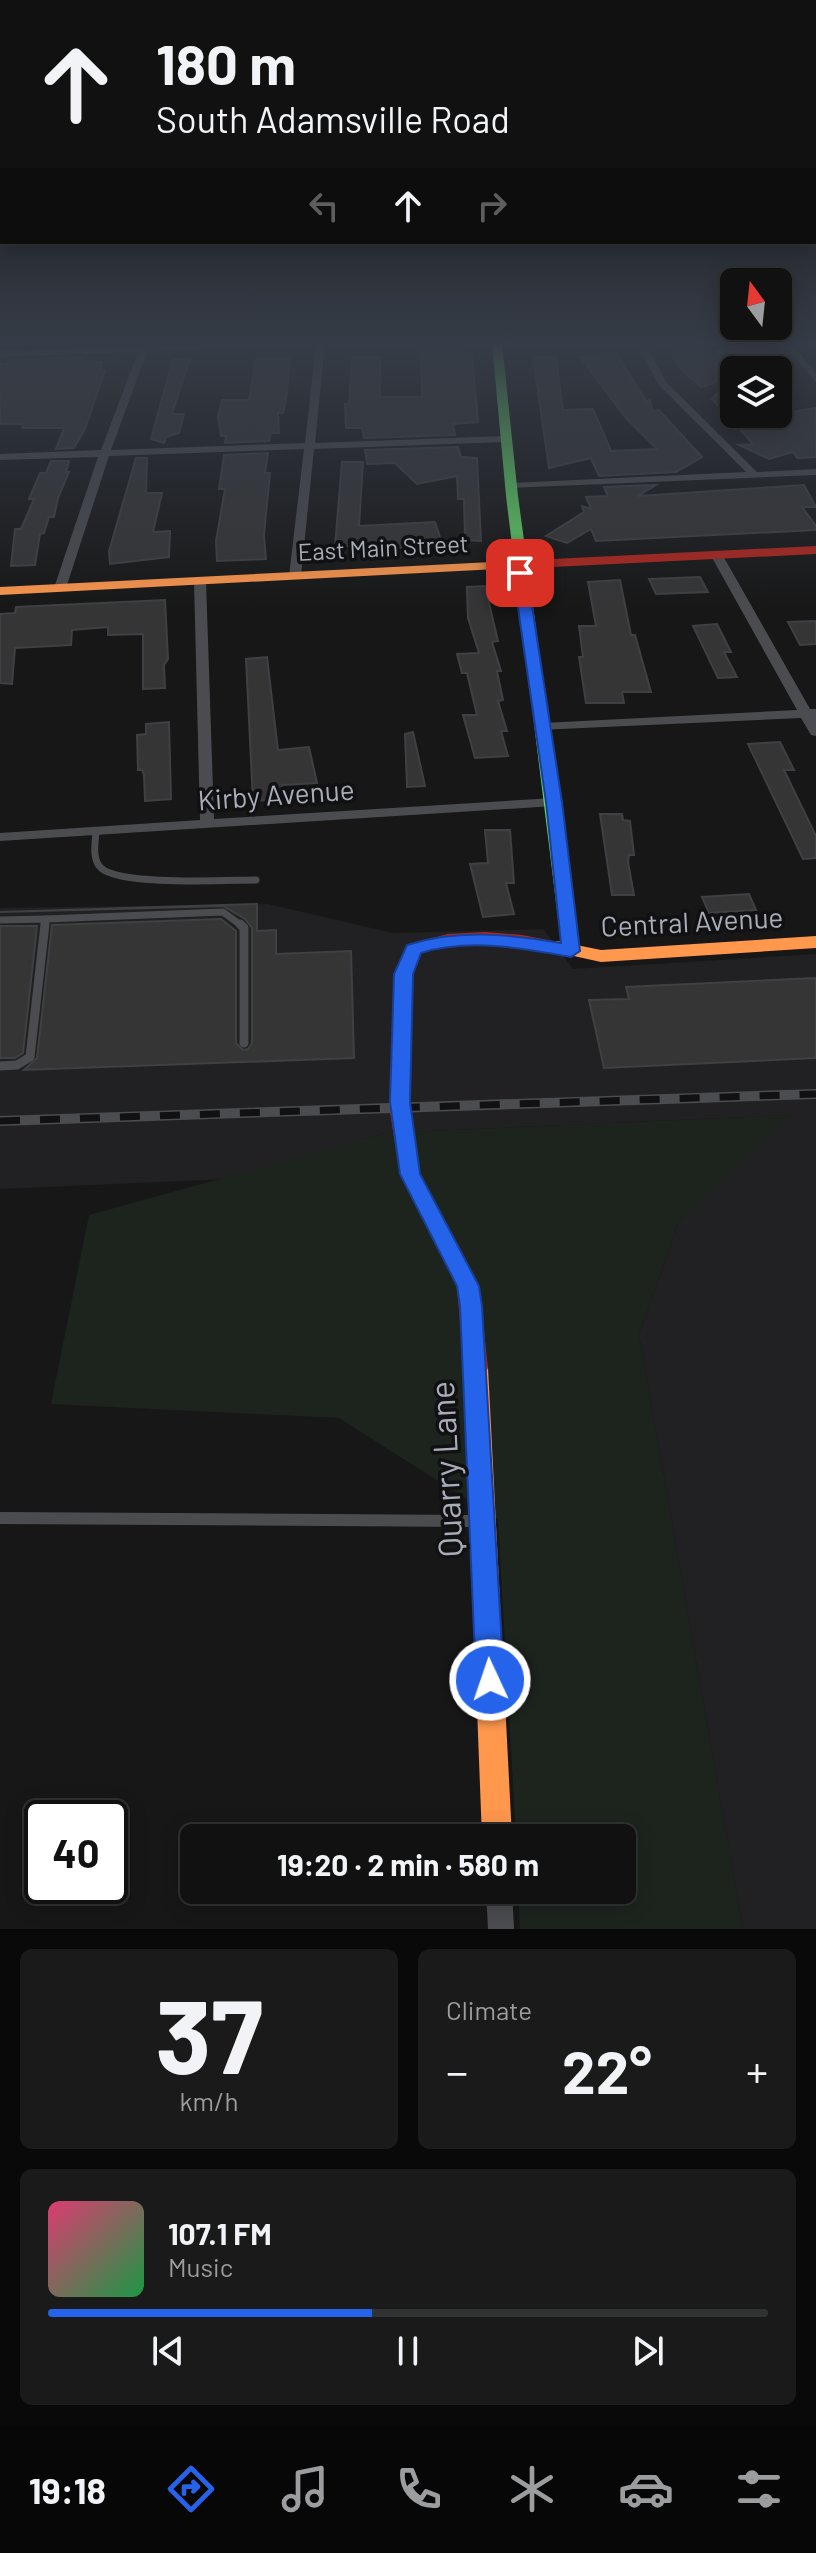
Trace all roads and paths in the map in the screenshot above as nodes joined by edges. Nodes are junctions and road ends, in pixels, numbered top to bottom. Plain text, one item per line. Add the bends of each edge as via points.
1 (112, 433) edge
2 (312, 433) edge
3 (505, 433) edge
4 (713, 433) edge
5 (505, 439) junction
6 (311, 446) junction
7 (105, 453) junction
8 (0, 457) edge
9 (816, 472) edge
10 (754, 474) junction
11 (511, 486) junction
12 (816, 550) edge
13 (716, 554) junction
14 (519, 564) junction
15 (295, 576) junction
16 (200, 581) junction
17 (60, 588) junction
18 (0, 591) edge
19 (811, 714) edge
20 (543, 727) junction
21 (816, 732) edge
22 (554, 802) junction
23 (207, 825) junction
24 (96, 832) junction
25 (0, 837) edge
26 (256, 880) dead end
27 (46, 919) junction
28 (0, 920) edge
29 (816, 942) edge
30 (571, 951) junction
31 (244, 1043) dead end
32 (0, 1066) edge
33 (400, 1112) joint
34 (0, 1518) edge
35 (483, 1521) junction
36 (496, 1824) edge
37 (500, 1904) edge
38 (501, 1929) edge

1 - 7 street
2 - 6 street
3 - 5 street
4 - 10 street
5 - 6 street
5 - 11 street
6 - 7 street
6 - 15 street
7 - 8 street
7 - 17 street
9 - 10 street
10 - 11 street
11 - 14 street
12 - 13 street, East Main Street
13 - 14 street, East Main Street
13 - 19 street
14 - 15 street, East Main Street
14 - 20 street
15 - 16 street, East Main Street
16 - 17 street, East Main Street
16 - 23 street
17 - 18 street, East Main Street
19 - 20 street
19 - 21 street
20 - 22 street
22 - 23 street, Kirby Avenue
22 - 30 street
23 - 24 street, Kirby Avenue
24 - 25 street, Kirby Avenue
24 - 26 lane via 95,854 109,875
27 - 28 lane
27 - 31 lane via 223,912 237,920 244,928
27 - 32 lane via 30,1057
29 - 30 street, Central Avenue via 601,956
30 - 33 street, Central Avenue via 516,941 441,941 413,949 404,974
33 - 35 street, Quarry Lane via 410,1174 468,1286
34 - 35 lane
35 - 36 street, Quarry Lane
37 - 38 street

